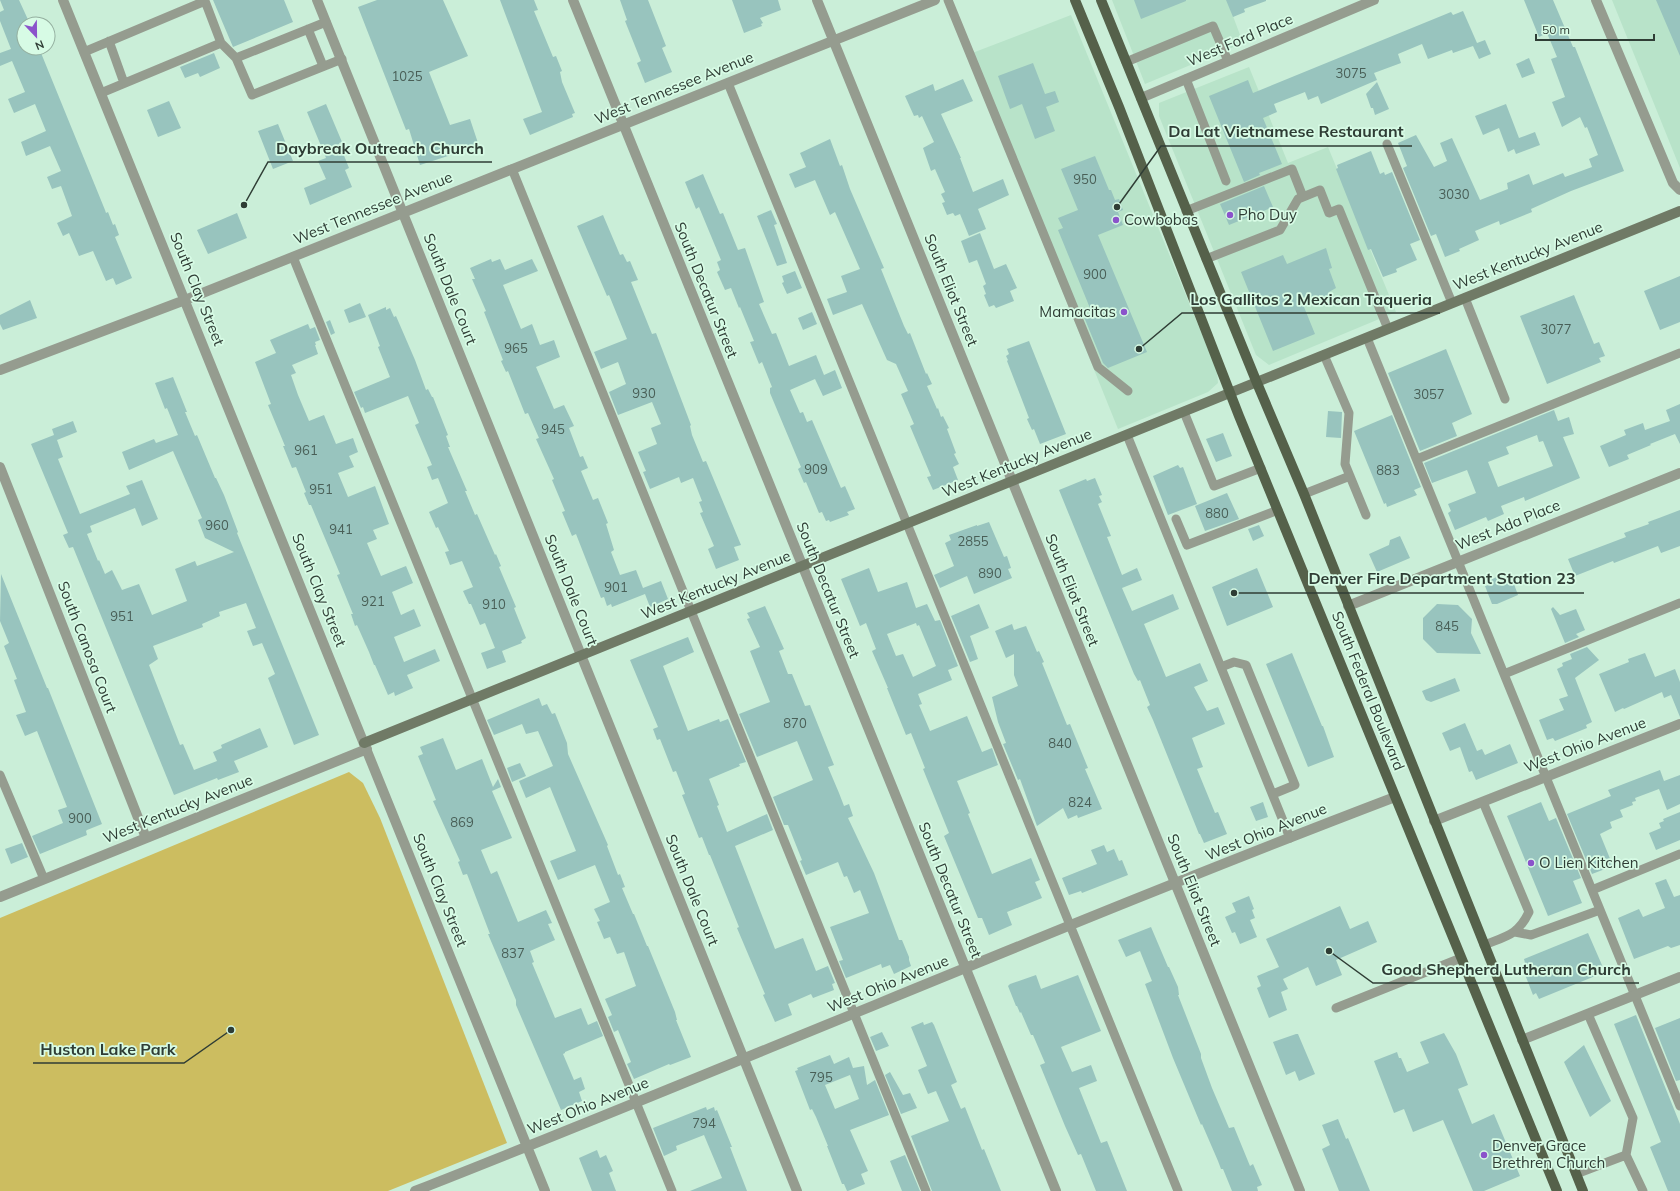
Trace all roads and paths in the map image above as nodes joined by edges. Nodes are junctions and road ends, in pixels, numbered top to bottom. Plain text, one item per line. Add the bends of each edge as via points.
1 (63, 0) edge
2 (318, 0) edge
3 (573, 0) edge
4 (818, 0) edge
5 (934, 0) edge
6 (948, 0) edge
7 (1075, 0) edge
8 (1101, 0) edge
9 (1374, 0) edge
10 (1596, 0) edge
11 (326, 22) junction
12 (308, 29) junction
13 (834, 40) junction
14 (109, 41) junction
15 (221, 43) junction
16 (84, 52) junction
17 (236, 58) junction
18 (342, 59) junction
19 (1228, 61) junction
20 (1126, 62) junction
21 (323, 66) junction
22 (1186, 79) junction
23 (124, 83) junction
24 (728, 83) junction
25 (101, 93) junction
26 (1140, 98) junction
27 (623, 125) junction
28 (1387, 144) dead end
29 (512, 169) junction
30 (1226, 181) dead end
31 (1680, 190) edge
32 (1303, 197) junction
33 (1186, 210) junction
34 (1680, 211) edge
35 (403, 213) junction
36 (293, 257) junction
37 (1206, 259) junction
38 (1465, 298) junction
39 (185, 300) junction
40 (1452, 304) junction
41 (1388, 329) junction
42 (1367, 338) junction
43 (1680, 353) edge
44 (1324, 355) junction
45 (0, 370) edge
46 (1256, 383) junction
47 (1128, 391) dead end
48 (1230, 393) junction
49 (1505, 399) dead end
50 (1184, 412) junction
51 (1127, 435) junction
52 (1417, 459) junction
53 (0, 467) edge
54 (1261, 468) junction
55 (1680, 473) edge
56 (1350, 476) junction
57 (1012, 481) junction
58 (1304, 494) junction
59 (1278, 510) junction
60 (1366, 515) dead end
61 (1176, 520) dead end
62 (907, 524) junction
63 (1187, 545) junction
64 (1173, 551) junction
65 (1458, 561) junction
66 (802, 566) junction
67 (1680, 603) edge
68 (1348, 606) junction
69 (691, 611) junction
70 (581, 655) junction
71 (1221, 667) junction
72 (1504, 674) junction
73 (472, 699) junction
74 (1680, 724) edge
75 (366, 746) junction
76 (0, 775) edge
77 (1546, 776) junction
78 (1273, 794) junction
79 (1395, 797) junction
80 (1483, 802) junction
81 (1434, 821) junction
82 (146, 838) junction
83 (1290, 838) junction
84 (1680, 854) edge
85 (44, 879) junction
86 (1175, 884) junction
87 (1592, 890) junction
88 (0, 897) edge
89 (1600, 910) junction
90 (1071, 926) junction
91 (1515, 932) junction
92 (1484, 945) junction
93 (1461, 958) junction
94 (966, 968) junction
95 (1680, 977) edge
96 (1635, 995) junction
97 (1336, 1008) dead end
98 (854, 1014) junction
99 (1588, 1014) junction
100 (1522, 1040) junction
101 (744, 1058) junction
102 (636, 1102) junction
103 (1680, 1106) edge
104 (527, 1148) junction
105 (1626, 1155) junction
106 (1576, 1174) junction
107 (417, 1191) edge
108 (544, 1191) edge
109 (672, 1191) edge
110 (797, 1191) edge
111 (926, 1191) edge
112 (1056, 1191) edge
113 (1178, 1191) edge
114 (1300, 1191) edge
115 (1557, 1191) edge
116 (1583, 1191) edge
117 (1643, 1191) edge

1 - 16 street, South Clay Street
2 - 11 street, South Dale Court
3 - 27 street, South Decatur Street
4 - 13 street, South Eliot Street
5 - 13 street, West Tennessee Avenue
6 - 47 lane via 1098,367
7 - 48 main road, South Federal Boulevard
8 - 20 main road, South Federal Boulevard
9 - 19 street, West Ford Place
10 - 31 street via 1673,183
11 - 12 lane
11 - 18 street, South Dale Court
12 - 17 lane
12 - 21 lane
13 - 24 street, West Tennessee Avenue
13 - 57 street, South Eliot Street
14 - 15 lane via 205,1
14 - 16 lane
14 - 23 lane
15 - 17 lane
15 - 23 lane
16 - 25 street, South Clay Street
17 - 21 lane via 252,95
18 - 21 lane
18 - 35 street, South Dale Court
19 - 20 lane via 1213,26
19 - 22 street, West Ford Place
20 - 26 main road, South Federal Boulevard
22 - 26 street, West Ford Place
22 - 30 lane
23 - 25 lane
24 - 27 street, West Tennessee Avenue
24 - 62 lane
25 - 39 street, South Clay Street
26 - 33 main road, South Federal Boulevard
27 - 29 street, West Tennessee Avenue
27 - 66 street, South Decatur Street
28 - 40 lane
29 - 35 street, West Tennessee Avenue
29 - 69 lane
32 - 33 lane via 1292,169
32 - 37 lane via 1298,199 1280,230
32 - 41 lane via 1320,190 1329,213 1339,209
33 - 37 main road, South Federal Boulevard
34 - 38 street, West Kentucky Avenue
35 - 36 street, West Tennessee Avenue
35 - 70 street, South Dale Court
36 - 39 street, West Tennessee Avenue
36 - 73 lane
37 - 46 main road, South Federal Boulevard
38 - 40 street, West Kentucky Avenue
38 - 49 lane
39 - 45 street, West Tennessee Avenue
39 - 75 street, South Clay Street
40 - 41 street, West Kentucky Avenue
41 - 42 street, West Kentucky Avenue
42 - 44 street, West Kentucky Avenue
42 - 52 lane
43 - 52 lane
44 - 46 street, West Kentucky Avenue
44 - 56 lane via 1350,413 1345,464
46 - 48 street, West Kentucky Avenue
46 - 58 main road, South Federal Boulevard
48 - 50 street, West Kentucky Avenue
48 - 54 main road, South Federal Boulevard
50 - 51 street, West Kentucky Avenue
50 - 54 lane via 1214,486
51 - 57 street, West Kentucky Avenue
51 - 64 lane
52 - 65 lane
53 - 82 street, South Canosa Court
54 - 59 main road, South Federal Boulevard
55 - 65 street, West Ada Place
56 - 58 lane
56 - 60 lane
57 - 62 street, West Kentucky Avenue
57 - 86 street, South Eliot Street
58 - 68 main road, South Federal Boulevard
59 - 63 lane
59 - 79 main road, South Federal Boulevard
61 - 63 lane
62 - 66 street, West Kentucky Avenue
62 - 90 lane
63 - 64 lane
64 - 71 lane
65 - 68 street, West Ada Place
65 - 72 lane
66 - 69 street, West Kentucky Avenue
66 - 94 street, South Decatur Street
67 - 72 lane
68 - 81 main road, South Federal Boulevard
69 - 70 street, West Kentucky Avenue
69 - 98 lane
70 - 73 street, West Kentucky Avenue
70 - 101 street, South Dale Court
71 - 78 lane
71 - 78 lane via 1234,662 1246,665 1295,785
72 - 77 lane
73 - 75 street, West Kentucky Avenue
73 - 102 lane
74 - 77 street, West Ohio Avenue
75 - 82 street, West Kentucky Avenue
75 - 104 street, South Clay Street
76 - 85 lane
77 - 80 street, West Ohio Avenue
77 - 87 lane
78 - 83 lane
79 - 83 street, West Ohio Avenue
79 - 93 main road, South Federal Boulevard
80 - 81 street, West Ohio Avenue
80 - 91 lane via 1529,912
81 - 92 main road, South Federal Boulevard
82 - 85 street, West Kentucky Avenue
83 - 86 street, West Ohio Avenue
84 - 87 lane
85 - 88 street, West Kentucky Avenue
86 - 90 street, West Ohio Avenue
86 - 114 street, South Eliot Street
87 - 89 lane
89 - 91 lane via 1531,935
89 - 96 lane
90 - 94 street, West Ohio Avenue
90 - 113 lane
91 - 92 lane
92 - 100 main road, South Federal Boulevard
93 - 97 lane
93 - 115 main road, South Federal Boulevard
94 - 98 street, West Ohio Avenue
94 - 112 street, South Decatur Street
95 - 96 street
96 - 99 street
96 - 103 lane
98 - 101 street, West Ohio Avenue
98 - 111 lane
99 - 100 street
99 - 105 lane via 1633,1118
100 - 106 main road, South Federal Boulevard
101 - 102 street, West Ohio Avenue
101 - 110 street, South Dale Court
102 - 104 street, West Ohio Avenue
102 - 109 lane
104 - 107 street, West Ohio Avenue
104 - 108 street, South Clay Street
105 - 106 lane
105 - 117 lane
106 - 116 main road, South Federal Boulevard

